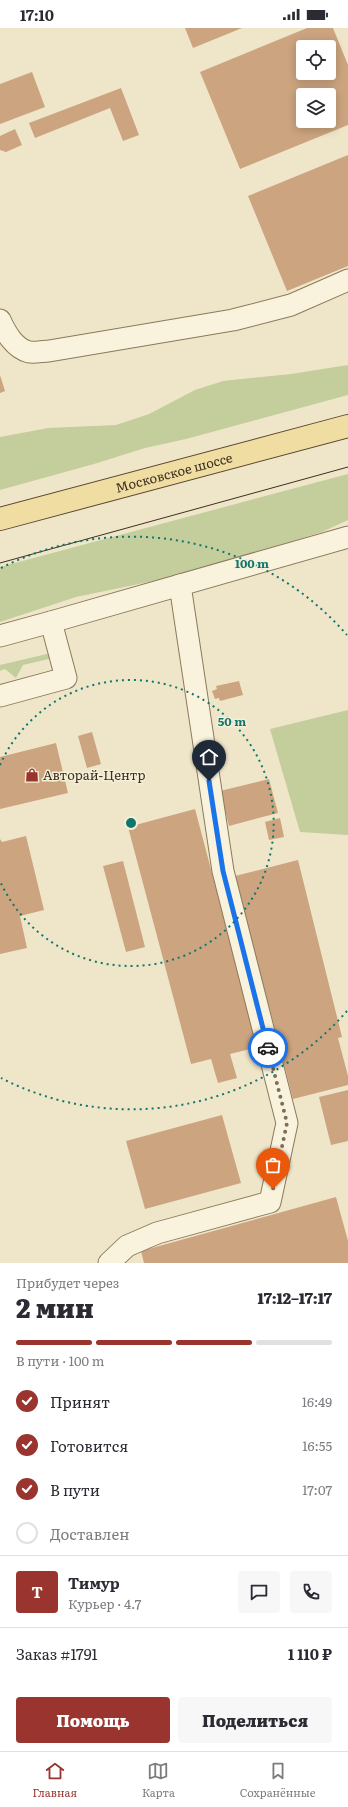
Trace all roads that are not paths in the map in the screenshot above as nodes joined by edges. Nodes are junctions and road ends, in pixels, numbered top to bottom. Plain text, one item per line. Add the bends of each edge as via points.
1 (348, 280) edge
2 (0, 320) edge
3 (348, 426) edge
4 (0, 519) edge
5 (348, 537) edge
6 (180, 585) junction
7 (51, 622) junction
8 (0, 636) edge
9 (0, 696) edge
10 (108, 1263) edge

1 - 2 lane via 291,305 233,320 48,351 30,352 16,345
3 - 4 main road, Московское шоссе
5 - 6 lane
6 - 7 lane
6 - 10 lane via 223,871 287,1123 270,1202 157,1233 127,1246
7 - 8 lane
7 - 9 lane via 66,678

